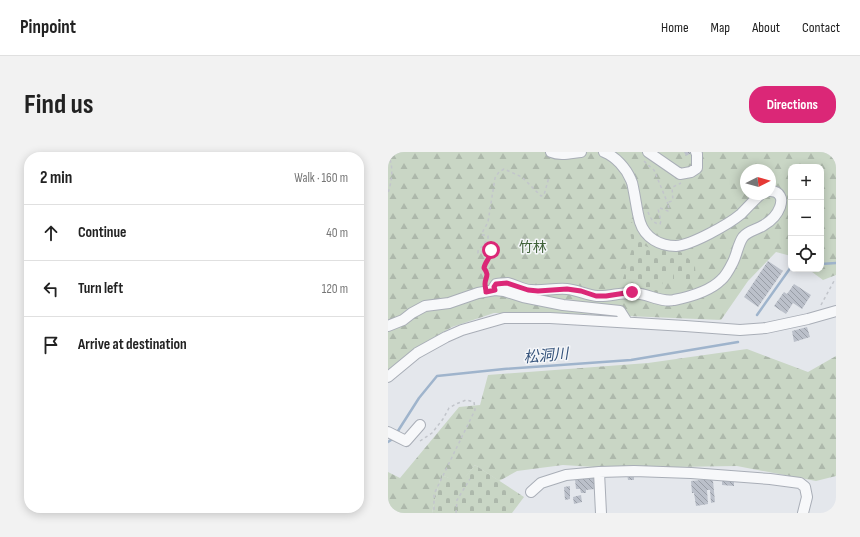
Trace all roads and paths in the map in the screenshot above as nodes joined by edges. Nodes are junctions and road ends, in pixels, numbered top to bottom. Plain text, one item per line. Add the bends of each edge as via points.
1 (551, 152) edge
2 (581, 152) edge
3 (604, 152) edge
4 (696, 152) edge
5 (388, 154) edge
6 (646, 156) edge
7 (680, 174) junction
8 (549, 177) dead end
9 (392, 181) junction
10 (388, 187) edge
11 (776, 192) edge
12 (388, 193) edge
13 (755, 200) edge
14 (668, 204) junction
15 (646, 208) dead end
16 (836, 280) edge
17 (491, 291) junction
18 (821, 304) dead end
19 (836, 311) edge
20 (627, 322) junction
21 (388, 326) edge
22 (388, 378) edge
23 (420, 425) dead end
24 (388, 432) edge
25 (402, 439) junction
26 (599, 472) junction
27 (470, 479) dead end
28 (532, 492) dead end
29 (434, 513) edge
30 (456, 513) edge
31 (601, 513) edge
32 (803, 513) edge

1 - 2 street
3 - 13 street via 617,160 632,180 644,230 660,243 677,246 688,243 725,226
4 - 7 street via 697,168
5 - 9 path
6 - 7 street
6 - 14 path
7 - 14 path via 681,184 673,187 673,199
8 - 17 path via 544,195 541,196 522,177 504,169 495,178 488,222 482,234 488,236 488,239 478,251 491,250 484,265 487,277 485,283
9 - 10 path
9 - 12 path
11 - 17 street via 781,199 773,218 743,238 730,268 721,280 690,296 672,301 632,292 596,296 567,289 528,290 507,283 496,284
14 - 15 path via 668,211 658,209 660,224 654,222
16 - 18 path
17 - 20 street via 504,291 563,305 620,311
17 - 21 street via 449,303 425,306
19 - 20 street via 766,328 740,330
20 - 22 street via 504,318 446,337 418,353
23 - 25 street
24 - 25 street
25 - 29 path via 412,442 422,440 432,433 449,408 466,400 474,402 475,410 434,494
26 - 28 street via 566,476 541,483
26 - 31 street
26 - 32 street via 691,473 800,483 805,487 807,497
27 - 30 path via 457,500

